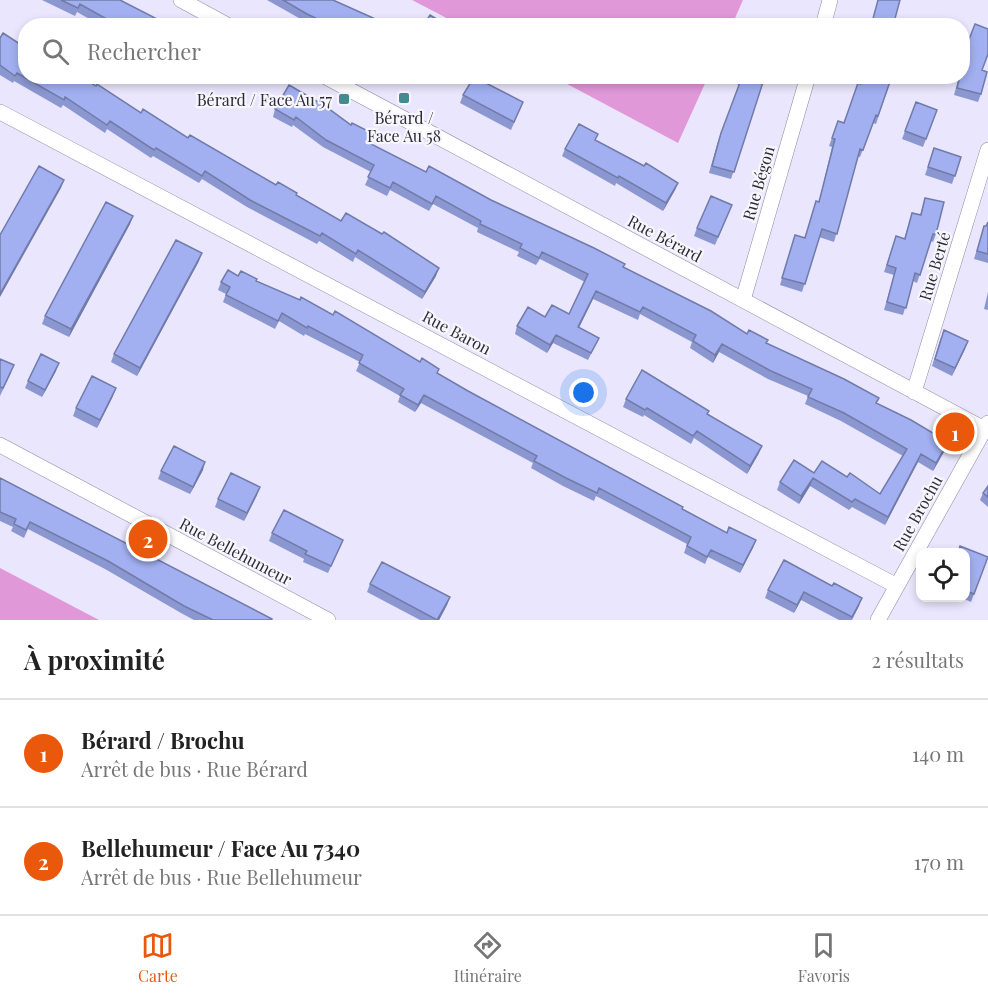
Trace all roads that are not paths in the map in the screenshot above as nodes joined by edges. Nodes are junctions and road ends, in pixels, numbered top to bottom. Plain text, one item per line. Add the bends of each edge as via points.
1 (181, 0) edge
2 (830, 0) edge
3 (214, 18) edge
4 (825, 18) edge
5 (339, 84) edge
6 (806, 84) edge
7 (0, 112) edge
8 (988, 150) edge
9 (743, 300) junction
10 (915, 392) junction
11 (987, 428) edge
12 (0, 445) edge
13 (897, 586) junction
14 (328, 620) edge
15 (878, 620) edge

1 - 3 street
2 - 4 street
5 - 9 street, Rue Bérard
6 - 9 street, Rue Bégon
7 - 13 street, Rue Baron
8 - 10 street, Rue Berté
9 - 10 street, Rue Bérard
10 - 11 street, Rue Bérard
11 - 13 street, Rue Brochu
12 - 14 street, Rue Bellehumeur
13 - 15 street, Rue Brochu

